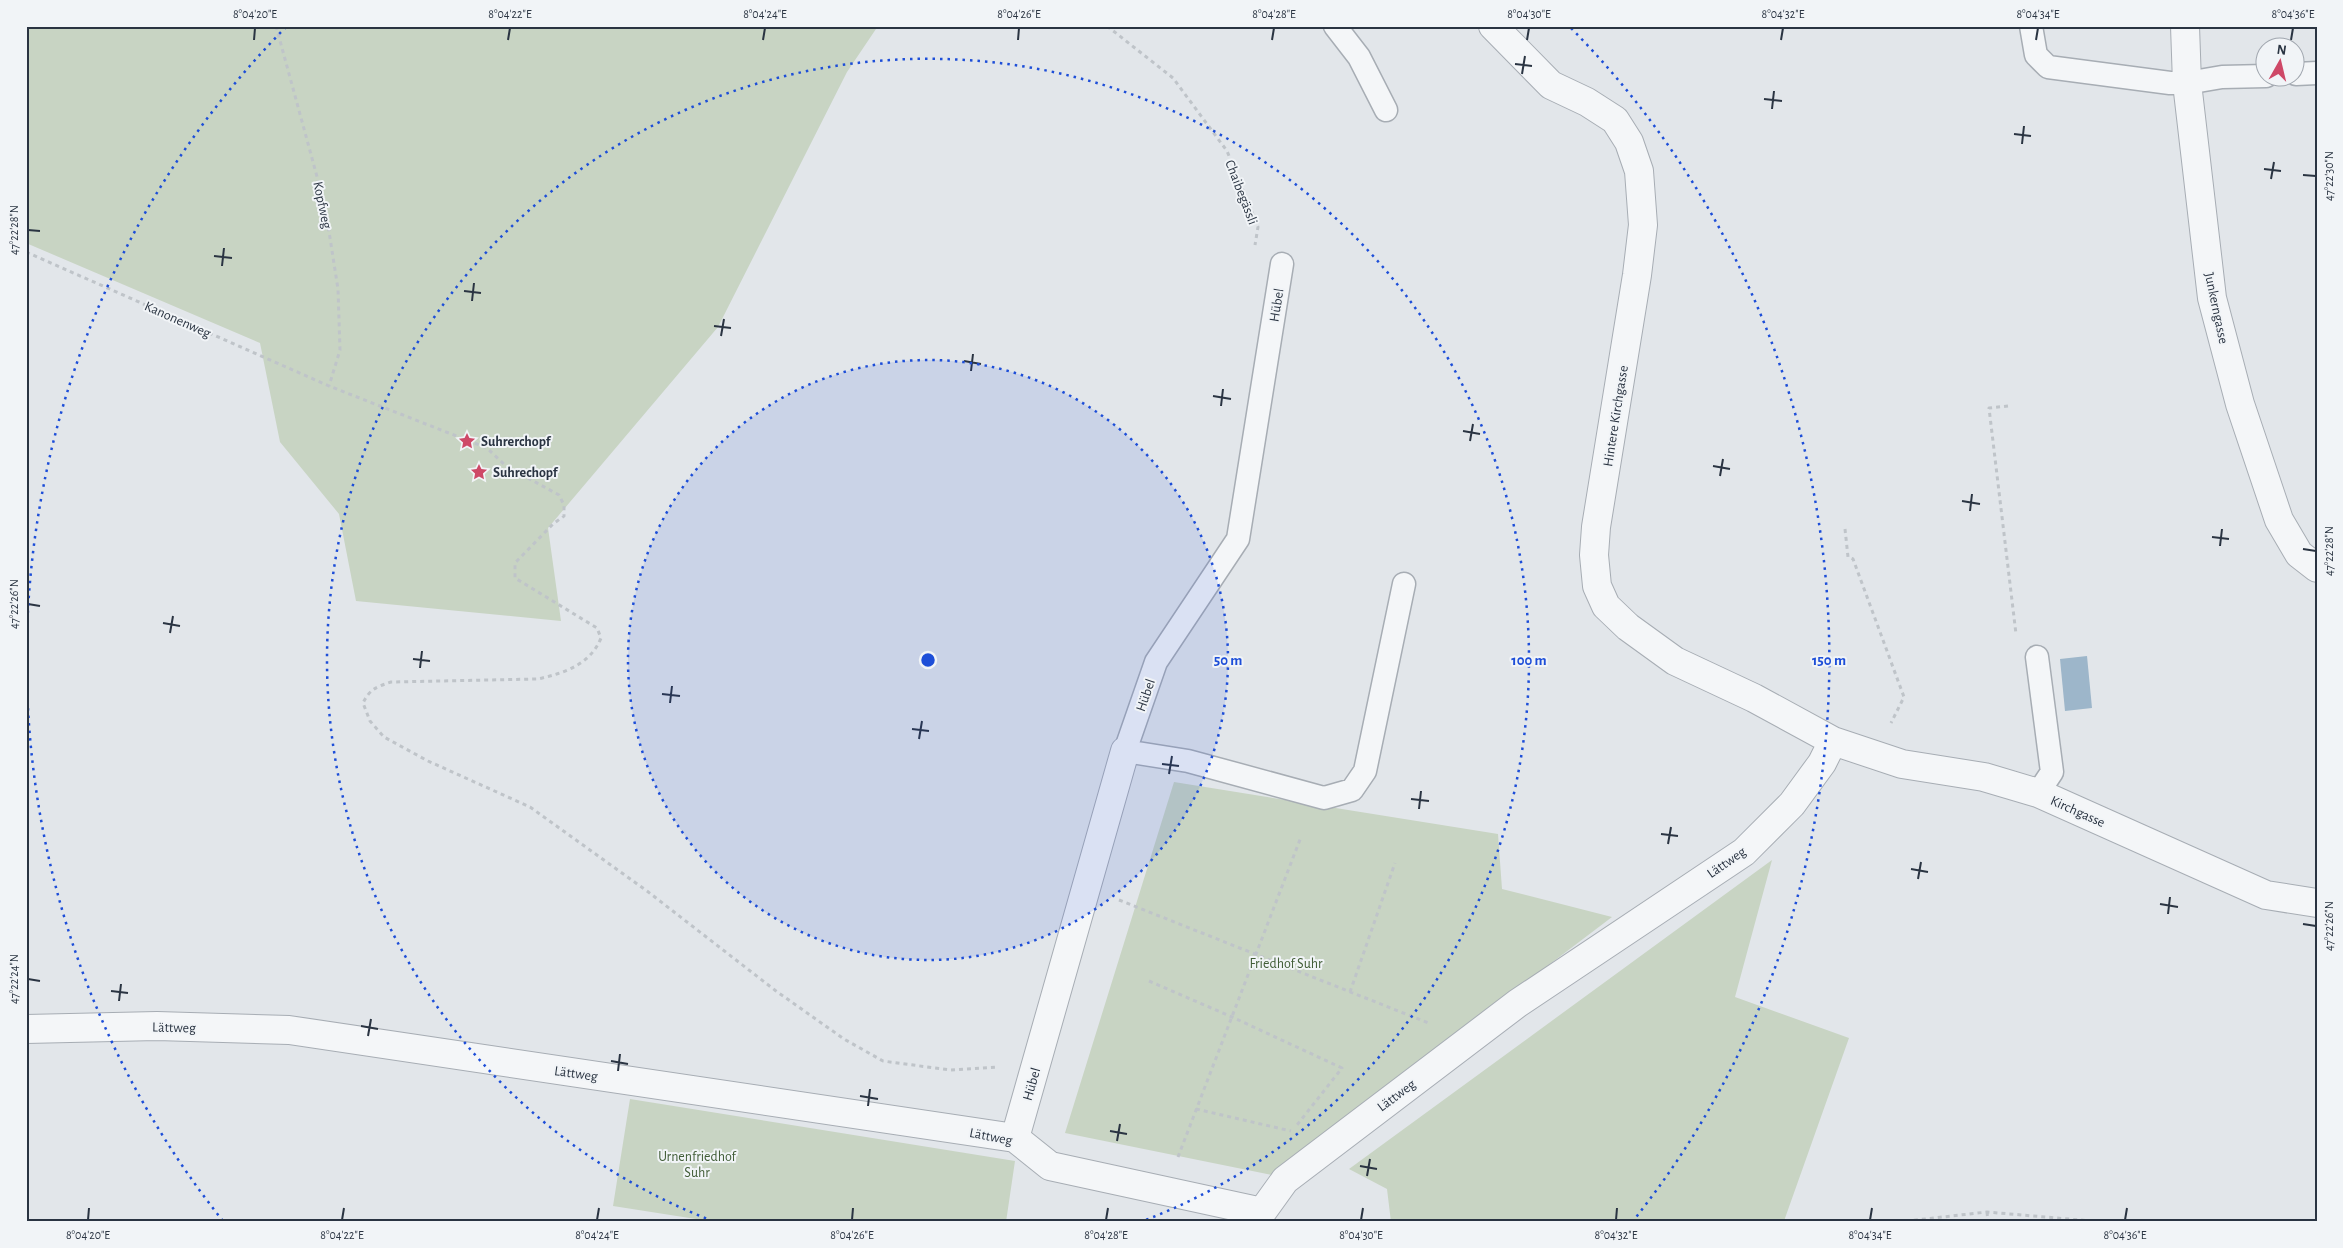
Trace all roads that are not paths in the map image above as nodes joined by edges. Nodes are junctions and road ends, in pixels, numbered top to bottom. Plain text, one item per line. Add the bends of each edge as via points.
1 (1335, 26) edge
2 (1493, 26) edge
3 (2031, 26) edge
4 (2185, 26) edge
5 (2256, 76) edge
6 (2187, 83) junction
7 (1386, 110) dead end
8 (1282, 264) dead end
9 (2317, 568) edge
10 (1404, 584) dead end
11 (2037, 657) dead end
12 (1832, 741) junction
13 (1125, 751) junction
14 (2038, 793) junction
15 (2317, 904) edge
16 (26, 1029) edge
17 (1015, 1138) junction

1 - 7 lane via 1359,57
2 - 12 street, Hintere Kirchgasse via 1551,85 1615,120 1629,142 1639,171 1643,225 1637,275 1596,527 1597,586 1606,606 1628,628 1675,661 1754,698
3 - 6 lane via 2036,55 2048,66
4 - 6 street, Junkerngasse
5 - 6 lane via 2222,77
6 - 9 street, Junkerngasse via 2212,298 2240,404 2279,520 2299,554
8 - 13 lane, Hübel via 1238,539 1156,662
10 - 13 lane via 1365,772 1352,790 1324,798 1188,761
11 - 14 lane via 2052,772
12 - 14 street, Kirchgasse via 1902,764 1984,777
12 - 17 street, Lättweg via 1822,763 1792,804 1744,852 1470,1038 1285,1180 1262,1212 1050,1166
13 - 17 street, Hübel
14 - 15 street, Kirchgasse via 2266,895
16 - 17 street, Lättweg via 157,1026 289,1030

